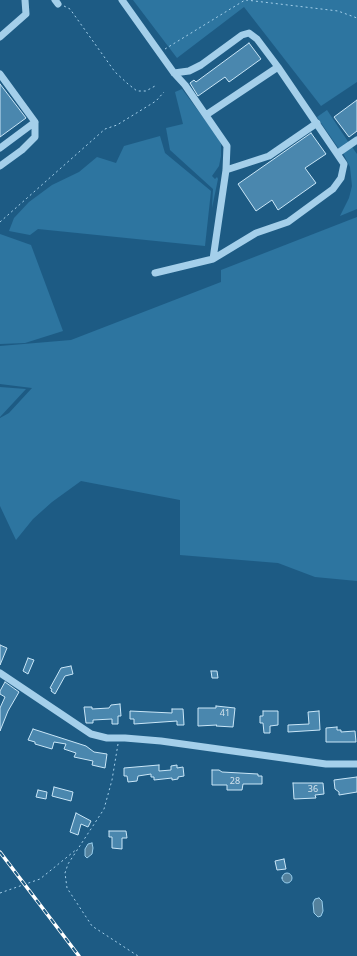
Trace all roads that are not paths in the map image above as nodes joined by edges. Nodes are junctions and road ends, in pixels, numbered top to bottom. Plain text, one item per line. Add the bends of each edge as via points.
1 (26, 0) edge
2 (122, 0) edge
3 (0, 37) edge
4 (278, 67) junction
5 (174, 73) junction
6 (0, 74) edge
7 (206, 115) junction
8 (34, 122) junction
9 (317, 123) junction
10 (357, 140) edge
11 (0, 148) edge
12 (338, 153) junction
13 (0, 166) edge
14 (226, 170) junction
15 (212, 259) junction
16 (155, 273) dead end
17 (0, 673) edge
18 (357, 764) edge

1 - 3 street via 26,14
2 - 5 street
4 - 5 street via 257,39 249,33 242,35 201,65 189,71
4 - 7 street
4 - 9 street
5 - 7 street
6 - 8 street
7 - 14 street via 227,146
8 - 11 street
8 - 13 street via 34,137 22,150
9 - 12 street
9 - 14 street via 270,156
10 - 12 street
12 - 15 street via 344,164 341,178 333,188 288,222 256,233
14 - 15 street
15 - 16 street
17 - 18 street via 91,734 326,764

